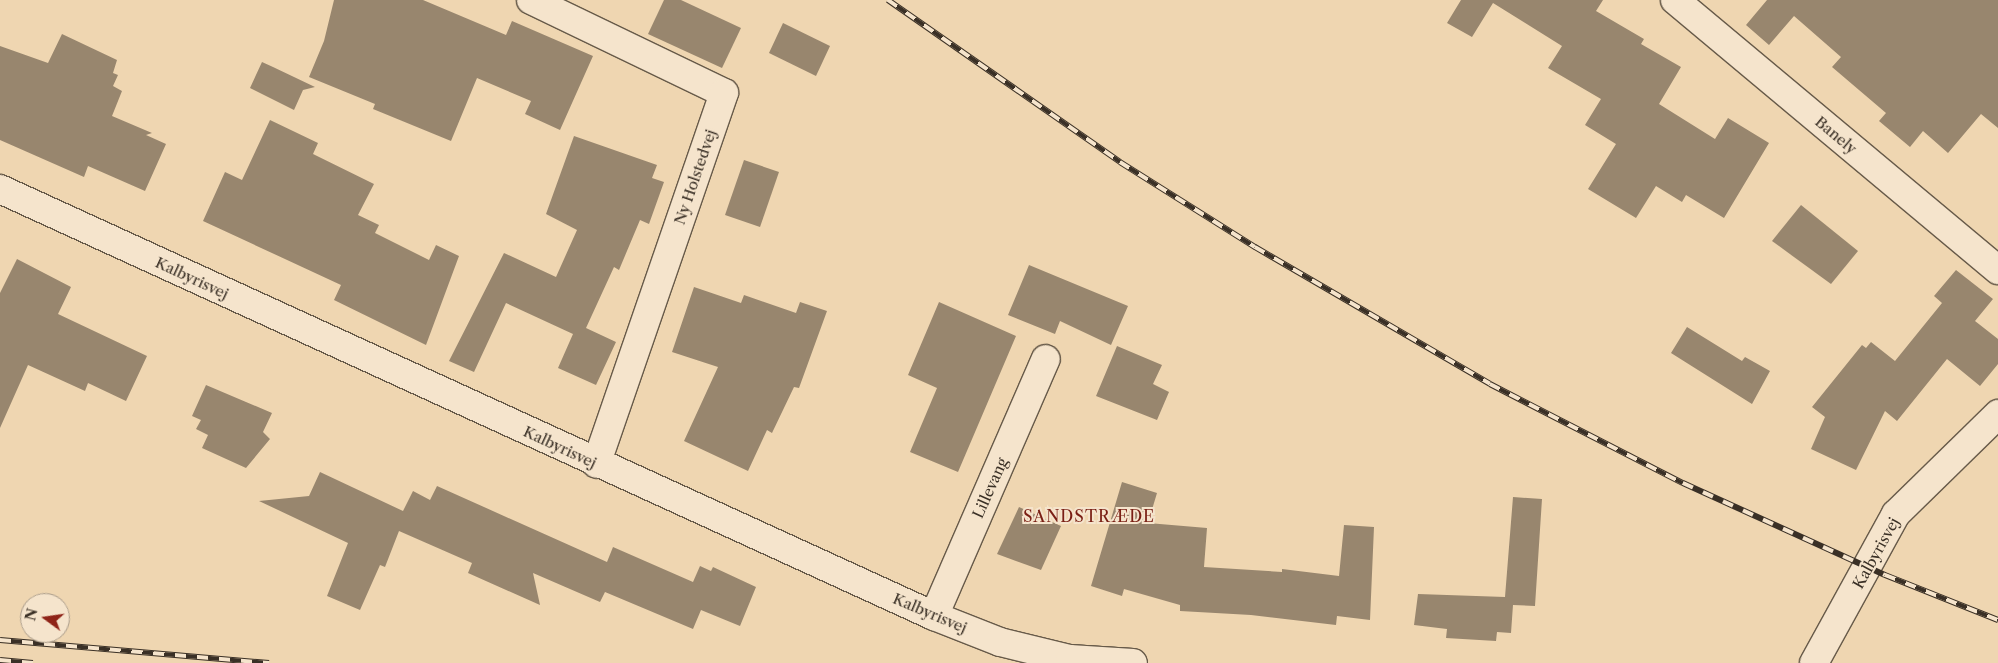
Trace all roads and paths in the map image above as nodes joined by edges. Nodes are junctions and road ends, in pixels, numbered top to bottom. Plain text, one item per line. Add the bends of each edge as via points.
1 (531, 0) edge
2 (1674, 0) edge
3 (0, 189) edge
4 (1998, 270) edge
5 (1046, 360) dead end
6 (1998, 414) edge
7 (596, 464) junction
8 (934, 616) junction
9 (1133, 663) edge
10 (1814, 663) edge

1 - 7 street, Ny Holstedvej via 724,93
2 - 4 street, Banely
3 - 7 street, Kalbyrisvej
5 - 8 street, Lillevang
6 - 10 street, Kalbyrisvej via 1896,514
7 - 8 street, Kalbyrisvej
8 - 9 street, Kalbyrisvej via 1000,642 1070,658

